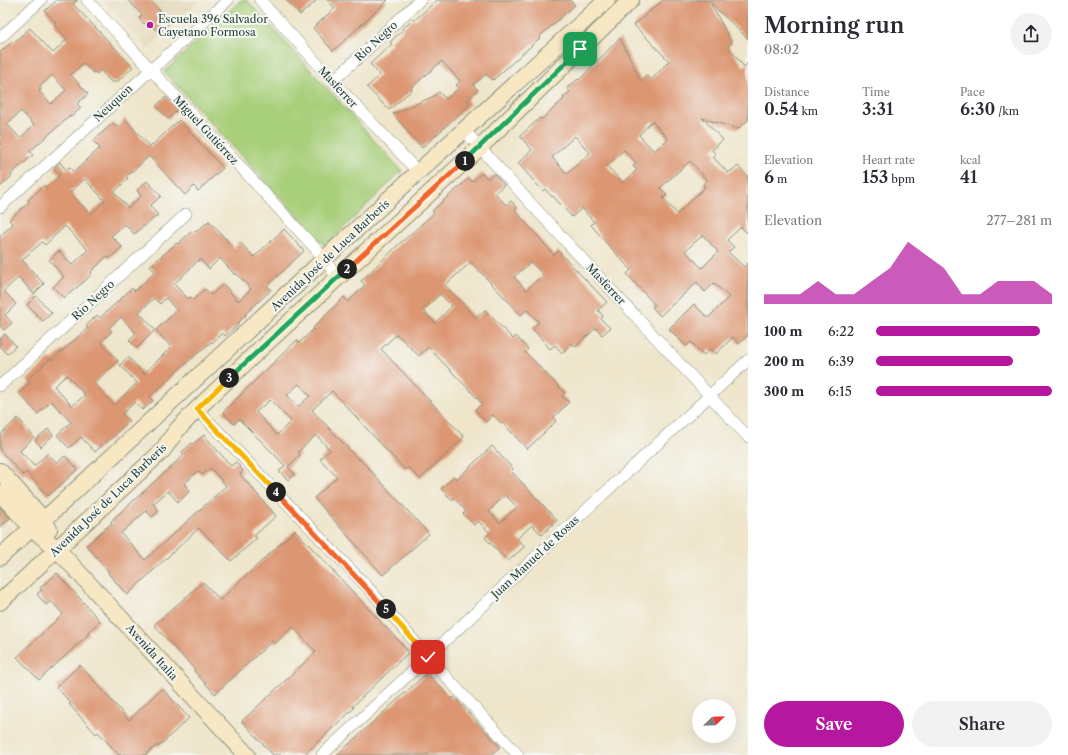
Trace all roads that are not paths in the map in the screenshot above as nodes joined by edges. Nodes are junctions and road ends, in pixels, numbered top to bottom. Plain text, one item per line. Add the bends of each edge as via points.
1 (41, 0) edge
2 (87, 0) edge
3 (228, 0) edge
4 (260, 0) edge
5 (420, 0) edge
6 (606, 0) edge
7 (631, 0) edge
8 (0, 38) edge
9 (151, 69) junction
10 (333, 81) junction
11 (464, 130) junction
12 (480, 147) junction
13 (418, 172) junction
14 (0, 208) edge
15 (186, 214) dead end
16 (326, 259) junction
17 (337, 278) junction
18 (748, 360) edge
19 (0, 386) edge
20 (710, 396) junction
21 (197, 409) junction
22 (748, 436) edge
23 (0, 472) edge
24 (0, 493) edge
25 (38, 524) junction
26 (58, 549) junction
27 (0, 557) edge
28 (0, 602) edge
29 (428, 657) junction
30 (247, 755) edge
31 (322, 755) edge
32 (518, 755) edge

1 - 8 street
2 - 9 street, Miguel Gutiérrez
3 - 9 street, Neuquen
4 - 10 street, Masferrer
5 - 10 street, Río Negro
6 - 11 main road, Avenida José de Luca Barberis
7 - 12 main road, Avenida José de Luca Barberis
9 - 14 street, Neuquen
9 - 16 street, Miguel Gutiérrez
10 - 13 street, Masferrer
11 - 12 street, Masferrer
11 - 13 main road, Avenida José de Luca Barberis
12 - 17 main road, Avenida José de Luca Barberis
12 - 20 street, Masferrer
13 - 16 main road, Avenida José de Luca Barberis
15 - 19 street, Río Negro
16 - 17 street, Miguel Gutiérrez
16 - 25 main road, Avenida José de Luca Barberis
17 - 21 main road, Avenida José de Luca Barberis
18 - 20 street, Juan Manuel de Rosas
20 - 22 street, Masferrer
20 - 29 street, Juan Manuel de Rosas
21 - 26 main road, Avenida José de Luca Barberis via 162,451
21 - 29 street via 371,591
23 - 25 main road, Avenida Italia
24 - 25 main road, Avenida Italia
25 - 26 main road, Avenida Italia
25 - 27 main road, Avenida José de Luca Barberis
26 - 28 main road, Avenida José de Luca Barberis
26 - 30 main road, Avenida Italia
29 - 31 street, Juan Manuel de Rosas
29 - 32 street

